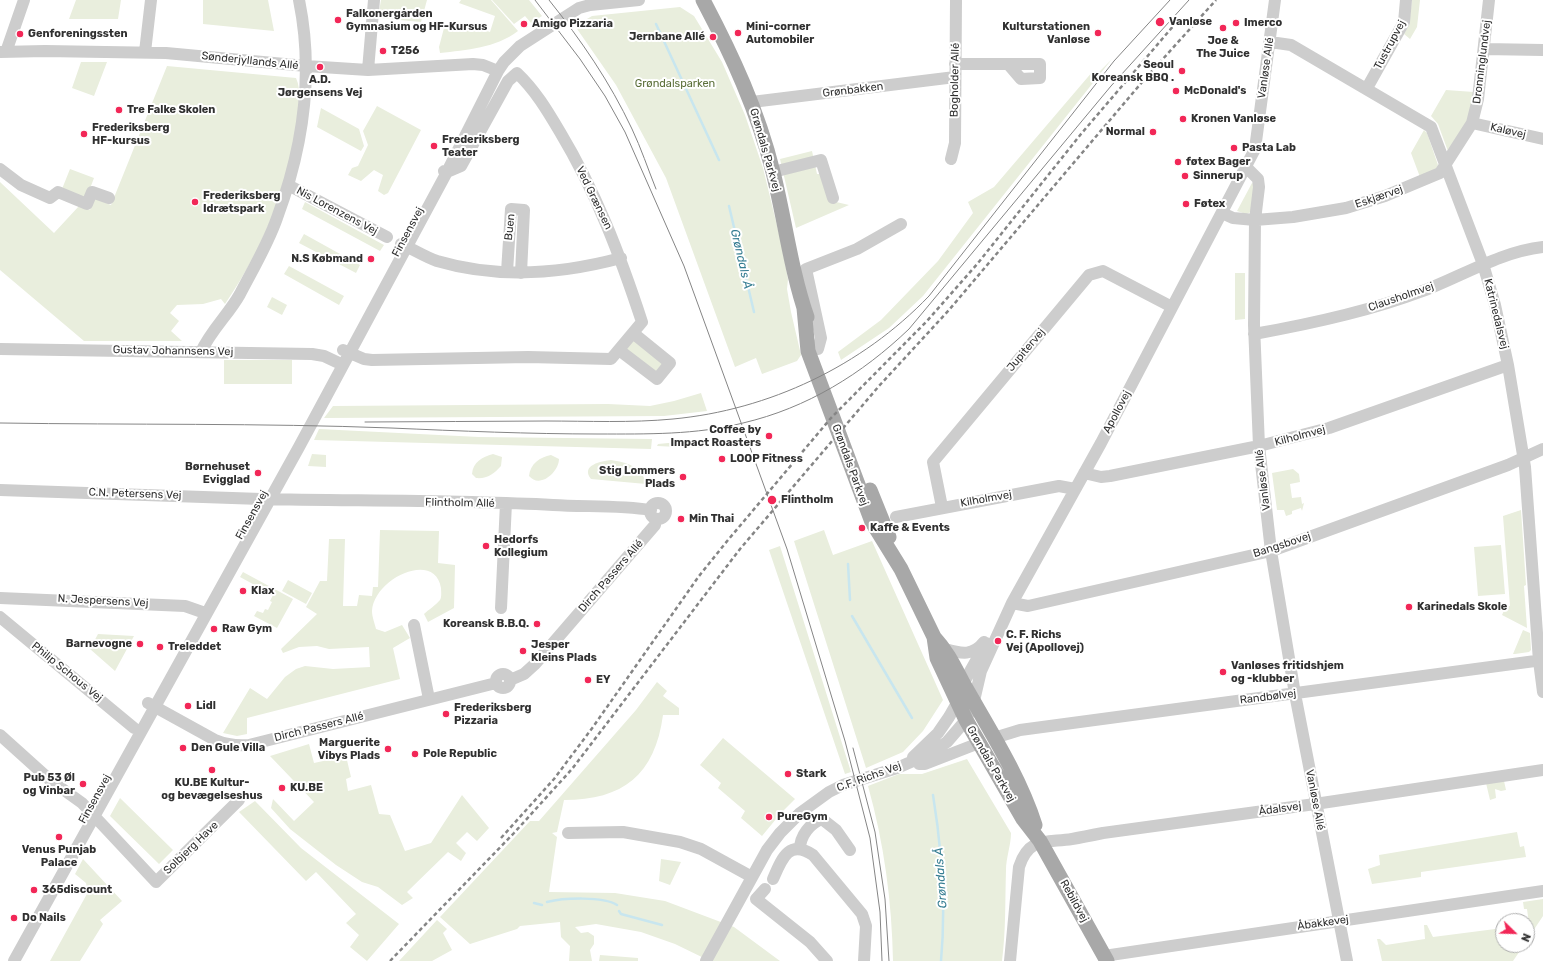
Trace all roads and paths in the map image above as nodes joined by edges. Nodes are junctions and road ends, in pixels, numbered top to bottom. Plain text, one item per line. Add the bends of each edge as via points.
1 (24, 0) edge
2 (151, 0) edge
3 (299, 0) edge
4 (374, 0) edge
5 (639, 0) edge
6 (703, 0) edge
7 (956, 0) edge
8 (1275, 0) edge
9 (1406, 0) edge
10 (1489, 0) edge
11 (1270, 42) junction
12 (1484, 49) junction
13 (1543, 50) edge
14 (3, 52) edge
15 (145, 52) junction
16 (955, 64) junction
17 (1009, 65) dead end
18 (306, 66) junction
19 (368, 70) junction
20 (498, 71) junction
21 (517, 73) joint
22 (955, 77) junction
23 (1367, 88) junction
24 (752, 102) junction
25 (1472, 123) junction
26 (1543, 140) edge
27 (951, 159) dead end
28 (1446, 164) junction
29 (1246, 167) junction
30 (0, 169) edge
31 (781, 170) dead end
32 (444, 171) junction
33 (288, 185) junction
34 (109, 198) dead end
35 (833, 198) dead end
36 (1222, 213) junction
37 (1255, 220) junction
38 (901, 224) dead end
39 (387, 237) dead end
40 (403, 245) junction
41 (1543, 247) edge
42 (621, 258) junction
43 (1483, 264) junction
44 (507, 272) junction
45 (521, 273) junction
46 (1172, 307) junction
47 (804, 308) junction
48 (633, 333) junction
49 (1254, 334) junction
50 (0, 349) edge
51 (818, 349) junction
52 (618, 350) junction
53 (201, 352) junction
54 (346, 352) junction
55 (340, 363) junction
56 (1508, 365) junction
57 (1259, 446) junction
58 (1543, 449) edge
59 (1522, 459) junction
60 (1084, 472) junction
61 (862, 483) junction
62 (1075, 489) junction
63 (0, 490) edge
64 (266, 499) junction
65 (506, 503) junction
66 (942, 507) junction
67 (653, 515) joint
68 (896, 517) dead end
69 (1271, 551) junction
70 (1538, 574) edge
71 (0, 598) edge
72 (1011, 606) junction
73 (501, 608) dead end
74 (202, 611) junction
75 (0, 617) edge
76 (414, 625) dead end
77 (991, 633) junction
78 (934, 637) junction
79 (945, 649) junction
80 (1541, 660) edge
81 (963, 684) junction
82 (1543, 692) edge
83 (1294, 694) junction
84 (429, 700) junction
85 (974, 701) junction
86 (957, 703) junction
87 (151, 705) junction
88 (966, 720) junction
89 (134, 728) junction
90 (0, 735) edge
91 (994, 738) junction
92 (979, 744) junction
93 (906, 763) junction
94 (1543, 770) edge
95 (239, 800) dead end
96 (1315, 804) junction
97 (92, 813) junction
98 (568, 833) dead end
99 (1040, 841) junction
100 (800, 849) junction
101 (850, 850) dead end
102 (752, 877) junction
103 (773, 879) dead end
104 (765, 889) dead end
105 (744, 891) junction
106 (1543, 891) edge
107 (756, 899) junction
108 (1338, 920) junction
109 (1105, 958) edge
110 (707, 960) edge
111 (5, 961) edge
112 (14, 961) edge
113 (827, 961) edge
114 (864, 961) edge
115 (1010, 961) edge
116 (1347, 961) edge

1 - 14 street
2 - 15 street
3 - 18 street
4 - 19 street
5 - 20 street, Finsensvej via 579,8 520,46
6 - 24 main road, Grøndals Parkvej
7 - 16 street, Bogholder Allé
8 - 11 street, Vanløse Allé
9 - 23 street, Tustrupvej via 1404,22
10 - 12 street, Dronninglundvej
11 - 23 street, Katrinedalsvej via 1291,45
11 - 29 street, Vanløse Allé via 1255,149
12 - 13 street
12 - 25 street, Dronninglundvej via 1478,99
14 - 15 street, Sønderjyllands Allé
15 - 18 street, Sønderjyllands Allé
16 - 17 street
16 - 22 street, Bogholder Allé
18 - 19 street, Sønderjyllands Allé
18 - 33 street via 302,127
19 - 20 street, Sønderjyllands Allé via 473,64
20 - 32 street, Finsensvej
21 - 32 street, Finsensvej via 508,81 461,166
21 - 42 street, Ved Grænsen via 528,83 567,143 604,215
22 - 24 street, Grønbakken
22 - 27 street, Bogholder Allé via 955,143
23 - 28 street, Katrinedalsvej via 1431,127
24 - 47 main road, Grøndals Parkvej via 773,171
25 - 26 street, Kaløvej
25 - 28 street, Eskjærvej
28 - 37 street, Eskjærvej via 1440,173 1423,181 1346,208 1294,217
28 - 43 street, Katrinedalsvej
29 - 36 street, Apollovej
29 - 37 street, Vanløse Allé via 1258,179
30 - 34 street via 21,185 50,198 58,192 87,204 92,192
31 - 35 street, Grøndals Parkvej via 821,160
32 - 40 street, Finsensvej
33 - 39 street, Nis Lorenzens Vej
33 - 53 street via 263,250 237,298
36 - 37 street via 1233,218
36 - 46 street, Apollovej
37 - 49 street, Vanløse Allé
38 - 51 street, Grøndals Parkvej via 857,249 806,269 821,338
40 - 44 street via 436,261
40 - 54 street, Finsensvej
41 - 43 street, Clausholmvej
42 - 45 street via 571,270
42 - 48 street, Ved Grænsen via 642,322
43 - 49 street, Clausholmvej via 1420,292 1352,313
43 - 56 street, Katrinedalsvej
44 - 45 street
44 - 45 street, Buen via 510,209 524,210
46 - 60 street, Apollovej
46 - 66 street, Jupitervej via 1103,271 1089,274 933,462
47 - 51 main road, Grøndals Parkvej
47 - 61 main road, Grøndals Parkvej via 808,351
48 - 52 street, Ved Grænsen
48 - 52 street via 670,363 657,379
49 - 57 street, Vanløse Allé
50 - 53 street, Gustav Johannsens Vej
51 - 61 main road, Grøndals Parkvej
52 - 54 street, Ved Grænsen via 610,359 528,357 372,360
53 - 55 street, Gustav Johannsens Vej via 312,354
54 - 55 street, Finsensvej
55 - 64 street, Finsensvej
56 - 57 street, Kilholmvej via 1328,428
56 - 59 street, Katrinedalsvej
57 - 60 street, Kilholmvej via 1101,477
57 - 69 street, Vanløse Allé
58 - 59 street, Bangsbovej
59 - 69 street, Bangsbovej
59 - 70 street, Katrinedalsvej
60 - 62 street, Apollovej
61 - 78 main road, Grøndals Parkvej via 883,519 901,570
62 - 66 street, Kilholmvej via 1060,486
62 - 72 street, Apollovej
63 - 64 street, C.N. Petersens Vej
64 - 65 street, Flintholm Allé
64 - 74 street, Finsensvej
65 - 67 street, Flintholm Allé
65 - 73 street
66 - 68 street, Kilholmvej
67 - 84 street, Dirch Passers Allé via 655,526 524,674 510,680 510,684 505,688 500,688 496,683
69 - 72 street, Bangsbovej via 1028,606
69 - 83 street, Vanløse Allé
70 - 80 street, Katrinedalsvej
71 - 74 street, N. Jespersens Vej via 157,604 185,606
72 - 77 street, Apollovej
72 - 85 street, Apollovej via 982,671
74 - 87 street, Finsensvej
75 - 89 street, Philip Schous Vej
76 - 84 street
77 - 79 street, Apollovej via 978,650 966,653
77 - 81 street, Apollovej
78 - 79 main road, Grøndals Parkvej
78 - 86 main road, Grøndals Parkvej via 937,658
79 - 81 main road, Grøndals Parkvej
80 - 82 street, Katrinedalsvej
80 - 83 street, Randbølvej
81 - 85 main road, Grøndals Parkvej
81 - 86 street, C.F. Richs Vej
83 - 91 street, Randbølvej via 1020,730
83 - 96 street, Vanløse Allé
84 - 87 street, Dirch Passers Allé via 237,746 215,740
85 - 88 street, Apollovej
85 - 91 main road, Grøndals Parkvej
86 - 88 main road, Grøndals Parkvej
86 - 93 street, C.F. Richs Vej via 938,733
87 - 89 street, Finsensvej
87 - 97 street, Finsensvej
88 - 92 main road, Grøndals Parkvej
88 - 93 street, C.F. Richs Vej via 947,742 927,755
89 - 97 street, Finsensvej
90 - 97 street
91 - 92 main road
91 - 99 main road, Grøndals Parkvej via 1032,814
92 - 93 street, C.F. Richs Vej via 925,764
92 - 99 main road, Grøndals Parkvej via 1023,819
93 - 102 street, C.F. Richs Vej via 843,785 803,809 767,850
94 - 96 street, Ådalsvej
95 - 97 street, Solbjerg Have via 156,882
96 - 99 street, Ådalsvej via 1072,839
96 - 108 street, Vanløse Allé
97 - 111 street, Finsensvej
97 - 112 street, Finsensvej
98 - 102 street via 623,832 680,842 701,849
99 - 109 main road, Rebildvej
99 - 115 street via 1025,853 1019,867
100 - 101 street via 804,835 816,821 822,819 836,830
100 - 103 street via 795,848 787,854
100 - 114 street via 813,856 827,870 862,914 866,926
102 - 105 street, C.F. Richs Vej
104 - 107 street
105 - 107 street
105 - 110 street, C.F. Richs Vej
106 - 108 street, Åbakkevej
107 - 113 street via 810,942
108 - 109 street, Åbakkevej via 1136,950
108 - 116 street, Vanløse Allé

